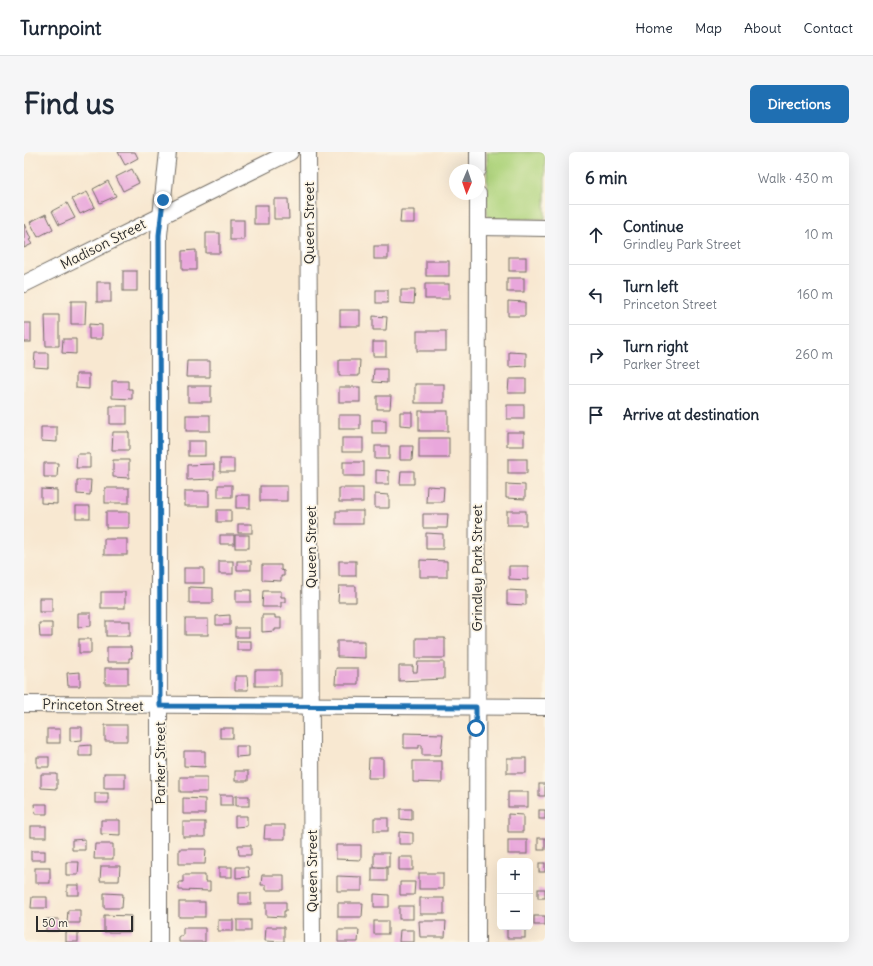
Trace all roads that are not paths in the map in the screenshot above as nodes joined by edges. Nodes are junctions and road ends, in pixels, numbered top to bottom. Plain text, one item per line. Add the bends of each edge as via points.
1 (168, 152) edge
2 (290, 152) edge
3 (308, 152) edge
4 (478, 152) edge
5 (478, 164) edge
6 (478, 200) edge
7 (160, 216) junction
8 (478, 227) junction
9 (545, 228) edge
10 (24, 284) edge
11 (24, 704) edge
12 (160, 706) junction
13 (312, 707) junction
14 (476, 707) junction
15 (545, 707) edge
16 (159, 942) edge
17 (312, 942) edge
18 (477, 942) edge

1 - 7 street, Parker Street
2 - 7 street, Madison Street
3 - 13 street, Queen Street
4 - 5 street
6 - 8 street, Grindley Park Street
7 - 10 street, Madison Street
7 - 12 street, Parker Street
8 - 9 street
8 - 14 street, Grindley Park Street
11 - 12 street, Princeton Street
12 - 13 street, Princeton Street
12 - 16 street, Parker Street
13 - 14 street, Princeton Street
13 - 17 street, Queen Street
14 - 15 street, Princeton Street
14 - 18 street, Grindley Park Street

